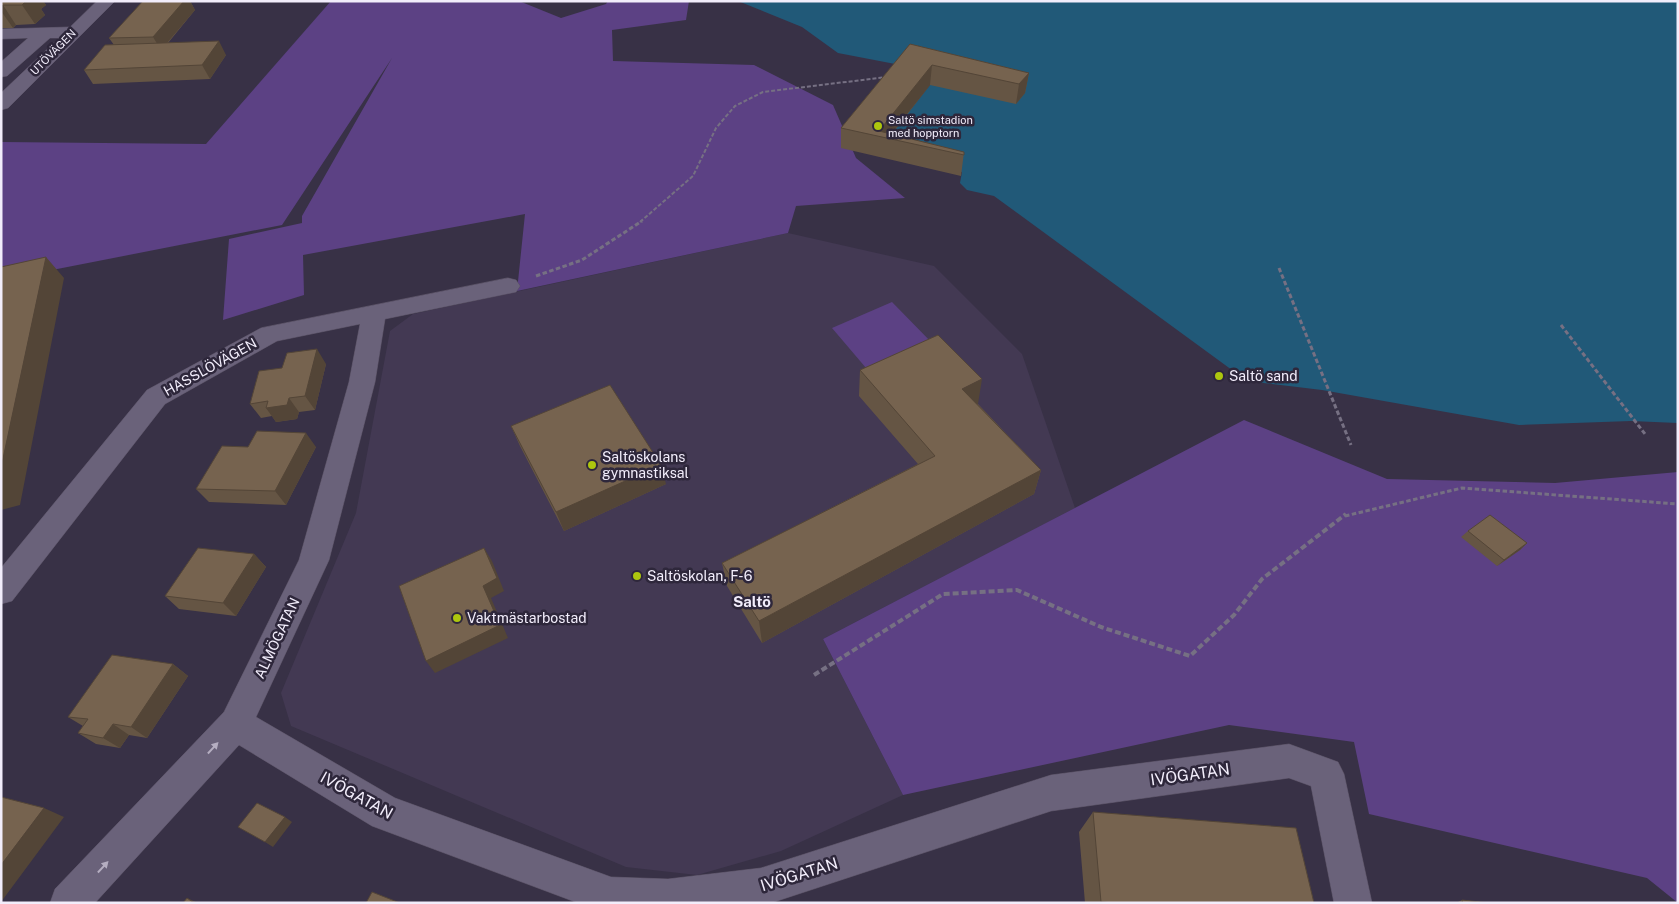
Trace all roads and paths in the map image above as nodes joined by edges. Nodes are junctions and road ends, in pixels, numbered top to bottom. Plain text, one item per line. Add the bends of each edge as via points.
1 (107, 1) edge
2 (73, 32) junction
3 (44, 33) junction
4 (1, 34) edge
5 (1, 72) edge
6 (891, 76) edge
7 (1, 104) edge
8 (1279, 268) dead end
9 (508, 286) joint
10 (374, 313) junction
11 (1561, 325) dead end
12 (1645, 434) dead end
13 (1351, 445) dead end
14 (1678, 504) edge
15 (1, 591) edge
16 (814, 675) dead end
17 (236, 724) junction
18 (667, 900) edge
19 (69, 903) edge
20 (1353, 903) edge

1 - 2 street, UTÖVÄGEN
2 - 3 street
2 - 7 street, UTÖVÄGEN
3 - 4 street
3 - 5 street
6 - 9 path via 763,92 735,106 716,128 693,176 643,220 582,260
8 - 13 path
9 - 10 street, HASSLÖVÄGEN
10 - 15 street, HASSLÖVÄGEN via 270,334 156,397
10 - 17 street, ALMÖGATAN via 362,382 314,560
11 - 12 path
14 - 16 path via 1462,488 1348,513 1262,579 1234,614 1190,656 1101,627 1017,590 943,594
17 - 18 street, IVÖGATAN via 385,813 611,896
19 -> 17 street, ALMÖGATAN
18 - 20 street, IVÖGATAN via 761,887 1051,793 1289,760 1326,774

